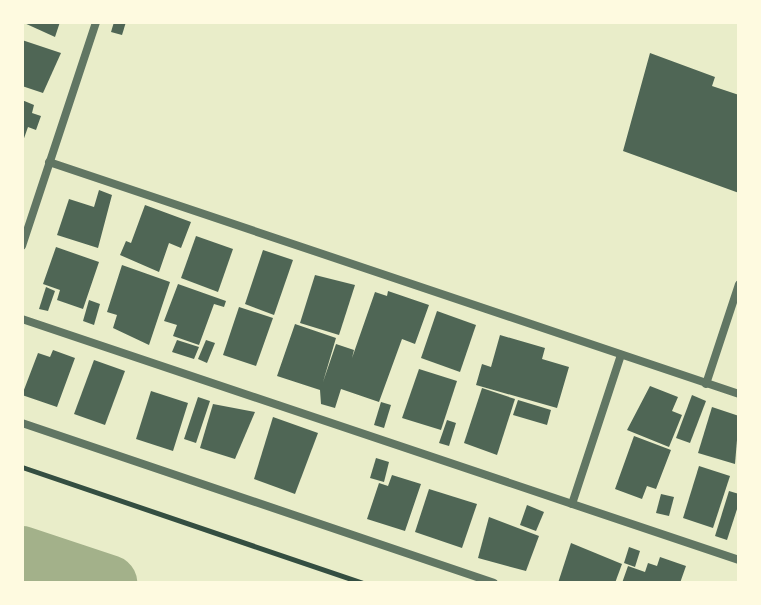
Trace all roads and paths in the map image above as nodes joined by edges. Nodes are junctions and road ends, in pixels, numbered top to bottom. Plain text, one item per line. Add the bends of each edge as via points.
1 (96, 22) edge
2 (49, 162) junction
3 (22, 246) edge
4 (739, 284) edge
5 (22, 319) edge
6 (621, 355) junction
7 (706, 384) junction
8 (739, 394) edge
9 (22, 423) edge
10 (22, 467) edge
11 (572, 504) junction
12 (739, 560) edge
13 (362, 583) edge
14 (494, 583) edge

1 - 2 street
2 - 3 street
2 - 6 street
4 - 7 street
5 - 11 street
6 - 7 street
6 - 11 street
7 - 8 street
9 - 14 street
10 - 13 path
11 - 12 street

